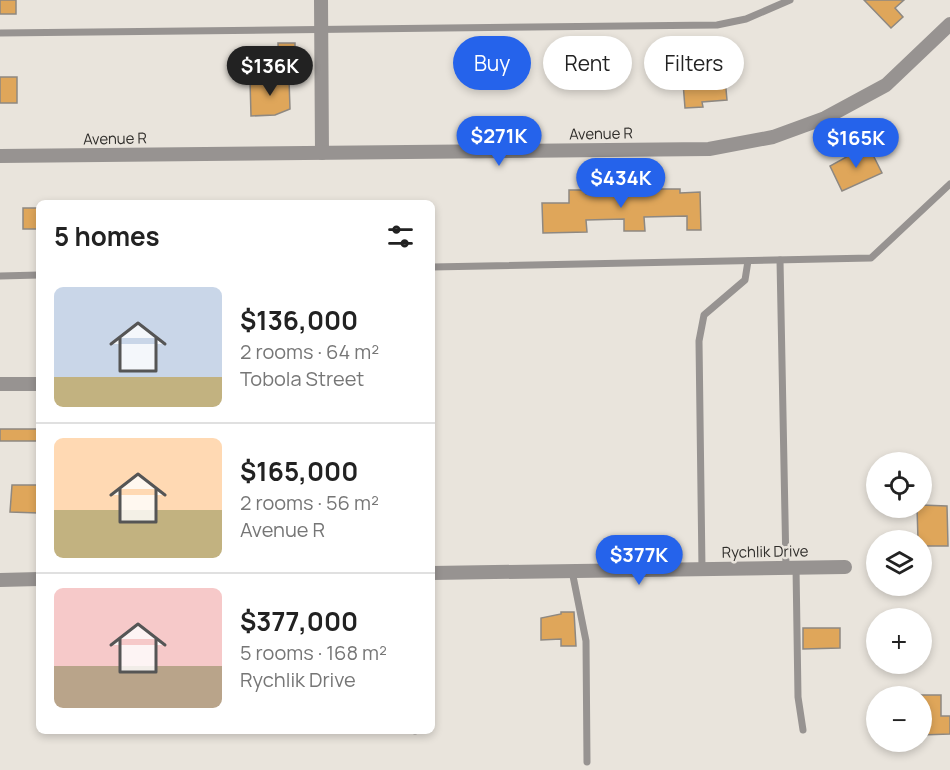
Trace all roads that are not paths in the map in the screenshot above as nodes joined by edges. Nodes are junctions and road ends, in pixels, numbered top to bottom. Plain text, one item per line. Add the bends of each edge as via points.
1 (321, 0) edge
2 (789, 0) edge
3 (950, 24) edge
4 (322, 31) junction
5 (0, 33) edge
6 (322, 153) junction
7 (0, 156) edge
8 (950, 184) edge
9 (780, 260) junction
10 (748, 261) junction
11 (435, 267) edge
12 (0, 276) edge
13 (36, 276) edge
14 (0, 384) edge
15 (36, 384) edge
16 (845, 567) dead end
17 (791, 568) junction
18 (702, 569) junction
19 (572, 571) junction
20 (435, 573) edge
21 (36, 579) edge
22 (0, 580) edge
23 (803, 730) dead end
24 (587, 762) dead end

1 - 4 street
2 - 4 lane via 746,19 717,25
3 - 6 street, Avenue R via 886,85 825,118 773,137 709,149
4 - 5 lane
4 - 6 street
6 - 7 street, Avenue R
8 - 9 lane via 871,258
9 - 10 lane
9 - 17 lane
10 - 11 lane
10 - 18 lane via 745,280 704,315 699,341
12 - 13 lane
14 - 15 street
16 - 17 street, Rychlik Drive
17 - 18 street, Rychlik Drive
17 - 23 lane
18 - 19 street, Rychlik Drive
19 - 20 street, Rychlik Drive
19 - 24 lane via 586,641
21 - 22 street

